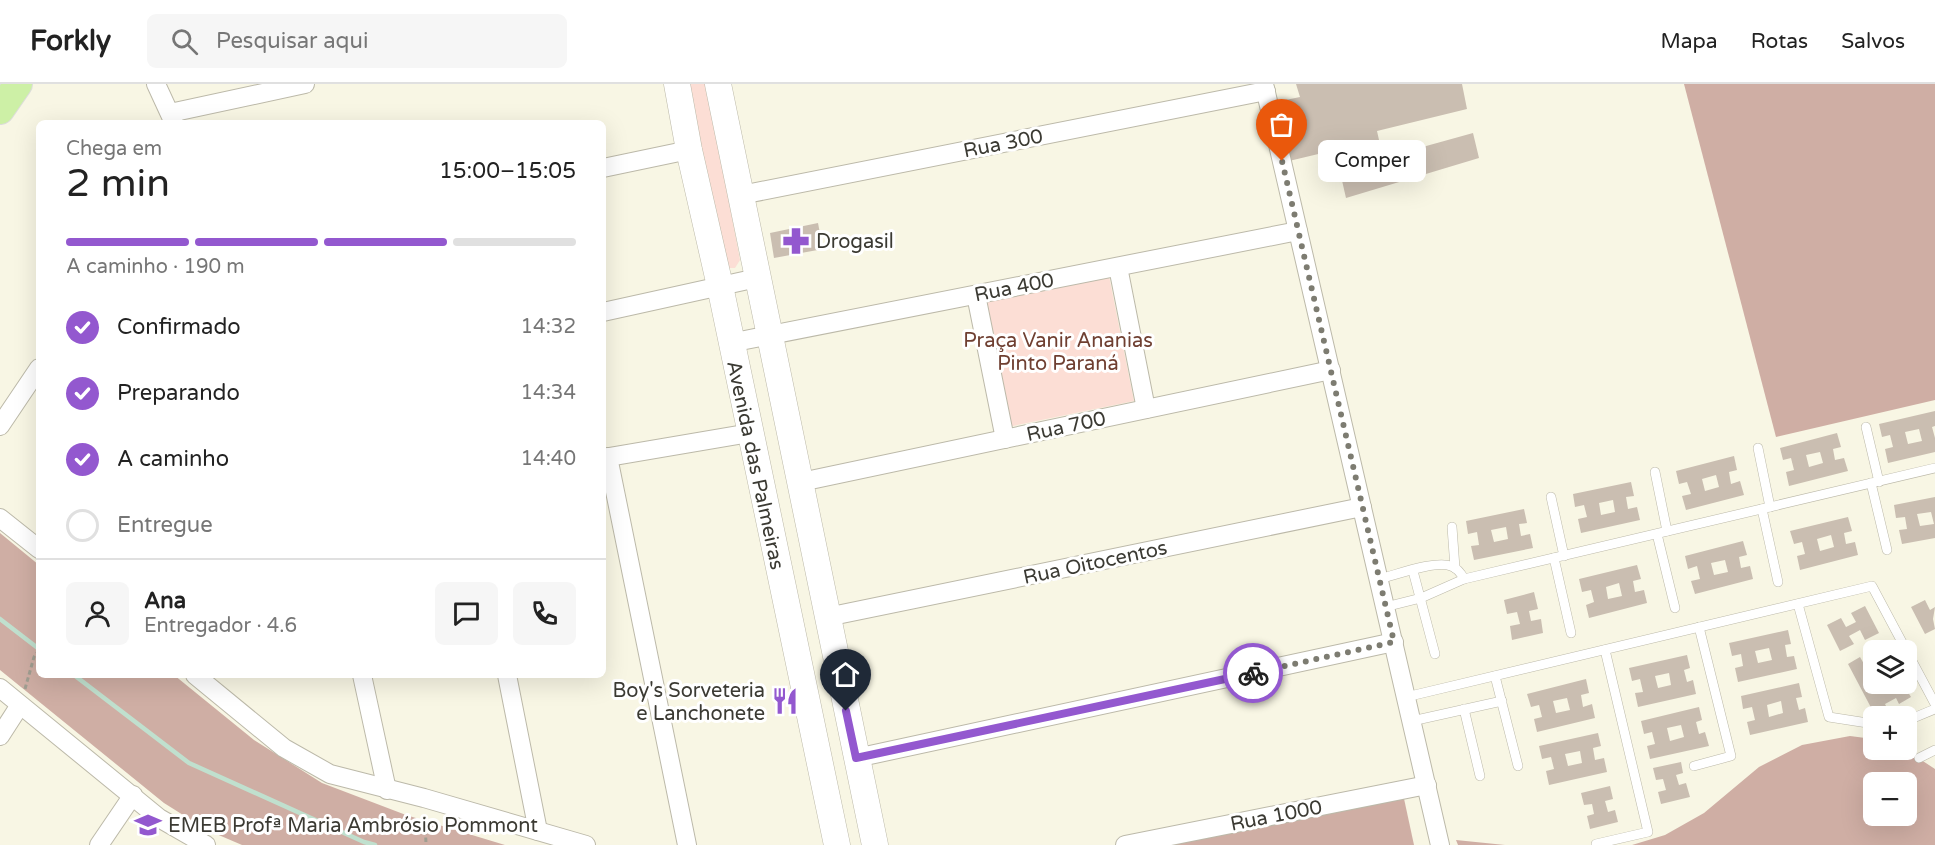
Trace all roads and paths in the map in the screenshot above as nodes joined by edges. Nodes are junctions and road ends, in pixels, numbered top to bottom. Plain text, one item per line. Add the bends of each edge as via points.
1 (18, 84) edge
2 (156, 84) edge
3 (305, 84) edge
4 (677, 84) edge
5 (718, 84) edge
6 (1265, 87) edge
7 (0, 110) edge
8 (172, 118) edge
9 (689, 150) junction
10 (606, 167) edge
11 (741, 195) junction
12 (1298, 231) junction
13 (1118, 267) junction
14 (757, 278) junction
15 (720, 286) junction
16 (976, 295) junction
17 (606, 311) edge
18 (770, 336) junction
19 (730, 344) junction
20 (1330, 370) junction
21 (36, 372) edge
22 (1146, 409) junction
23 (0, 426) edge
24 (1866, 427) dead end
25 (750, 433) junction
26 (1005, 439) junction
27 (1758, 448) dead end
28 (606, 458) edge
29 (606, 463) edge
30 (1935, 468) edge
31 (1654, 472) dead end
32 (801, 482) junction
33 (1875, 483) junction
34 (1551, 497) dead end
35 (1362, 507) junction
36 (1766, 508) junction
37 (0, 518) edge
38 (1452, 527) dead end
39 (1667, 531) junction
40 (1657, 534) junction
41 (36, 547) edge
42 (1887, 550) dead end
43 (1559, 557) junction
44 (1455, 568) junction
45 (1413, 571) junction
46 (1379, 579) junction
47 (1464, 579) junction
48 (1778, 582) dead end
49 (1421, 598) junction
50 (1798, 604) junction
51 (1385, 607) junction
52 (1675, 608) dead end
53 (827, 617) junction
54 (1699, 627) junction
55 (1571, 633) dead end
56 (1394, 642) junction
57 (1605, 650) junction
58 (36, 654) edge
59 (1435, 654) dead end
60 (1495, 676) junction
61 (199, 678) edge
62 (363, 678) edge
63 (508, 678) edge
64 (0, 688) edge
65 (1406, 697) junction
66 (1502, 701) junction
67 (1935, 704) edge
68 (20, 705) junction
69 (1464, 709) junction
70 (1935, 709) edge
71 (1917, 716) edge
72 (1412, 721) junction
73 (1863, 722) edge
74 (0, 736) edge
75 (1935, 750) edge
76 (856, 758) junction
77 (1919, 758) dead end
78 (1518, 766) dead end
79 (1694, 766) dead end
80 (1480, 776) dead end
81 (1426, 785) junction
82 (387, 790) junction
83 (133, 795) junction
84 (424, 798) junction
85 (538, 831) junction
86 (1596, 844) edge
87 (99, 845) edge
88 (206, 845) edge
89 (426, 845) edge
90 (586, 845) edge
91 (687, 845) edge
92 (837, 845) edge
93 (875, 845) edge
94 (1125, 845) edge
95 (1440, 845) edge

1 - 7 main road
2 - 8 street
3 - 8 street
4 - 9 street, Avenida das Palmeiras
5 - 11 street, Avenida das Palmeiras
6 - 11 street, Rua 300
6 - 12 street
9 - 10 street
9 - 15 street, Avenida das Palmeiras
11 - 14 street, Avenida das Palmeiras
12 - 13 street, Rua 400
12 - 20 street
13 - 16 street, Rua 400
13 - 22 street
14 - 15 street
14 - 18 street, Avenida das Palmeiras
15 - 17 street
15 - 19 street, Avenida das Palmeiras
16 - 18 street, Rua 400
16 - 26 street
18 - 19 street, Rua 400
18 - 32 street, Avenida das Palmeiras
19 - 25 street, Avenida das Palmeiras
20 - 22 street, Rua 700
20 - 35 street
21 - 23 street
22 - 26 street, Rua 700
24 - 33 lane
25 - 28 street
25 - 92 street, Avenida das Palmeiras
26 - 32 street, Rua 700
27 - 36 lane
29 - 91 street
30 - 33 lane
31 - 39 lane
32 - 53 street, Avenida das Palmeiras
33 - 36 lane
33 - 42 lane
34 - 43 lane
35 - 46 street
35 - 53 street, Rua Oitocentos
36 - 39 lane
36 - 48 lane
37 - 41 street
38 - 44 lane
39 - 40 lane
40 - 43 lane
40 - 52 lane
43 - 47 lane
43 - 55 lane
44 - 45 lane via 1439,564
44 - 47 lane
45 - 46 lane
45 - 49 lane
46 - 51 street
47 - 49 lane
49 - 51 lane
49 - 59 lane
50 - 54 lane
50 - 67 lane via 1872,586
50 - 73 lane via 1829,717
51 - 56 street
53 - 76 street, Avenida das Palmeiras
54 - 57 lane
54 - 79 lane via 1731,756
56 - 65 street
56 - 76 street
57 - 60 lane
57 - 86 lane via 1648,832
58 - 68 path
60 - 65 lane
60 - 66 lane
61 - 82 street via 284,748 330,774
62 - 82 street
63 - 85 street
64 - 68 street
65 - 72 street
66 - 69 lane
66 - 78 lane
68 - 74 street
68 - 83 street
69 - 72 lane
69 - 80 lane
70 - 71 lane
72 - 81 street
75 - 77 lane
76 - 93 street, Avenida das Palmeiras
81 - 94 street, Rua 1000
81 - 95 street
82 - 84 street
83 - 87 street
83 - 88 street via 159,818
84 - 85 street
84 - 89 path
85 - 90 street

